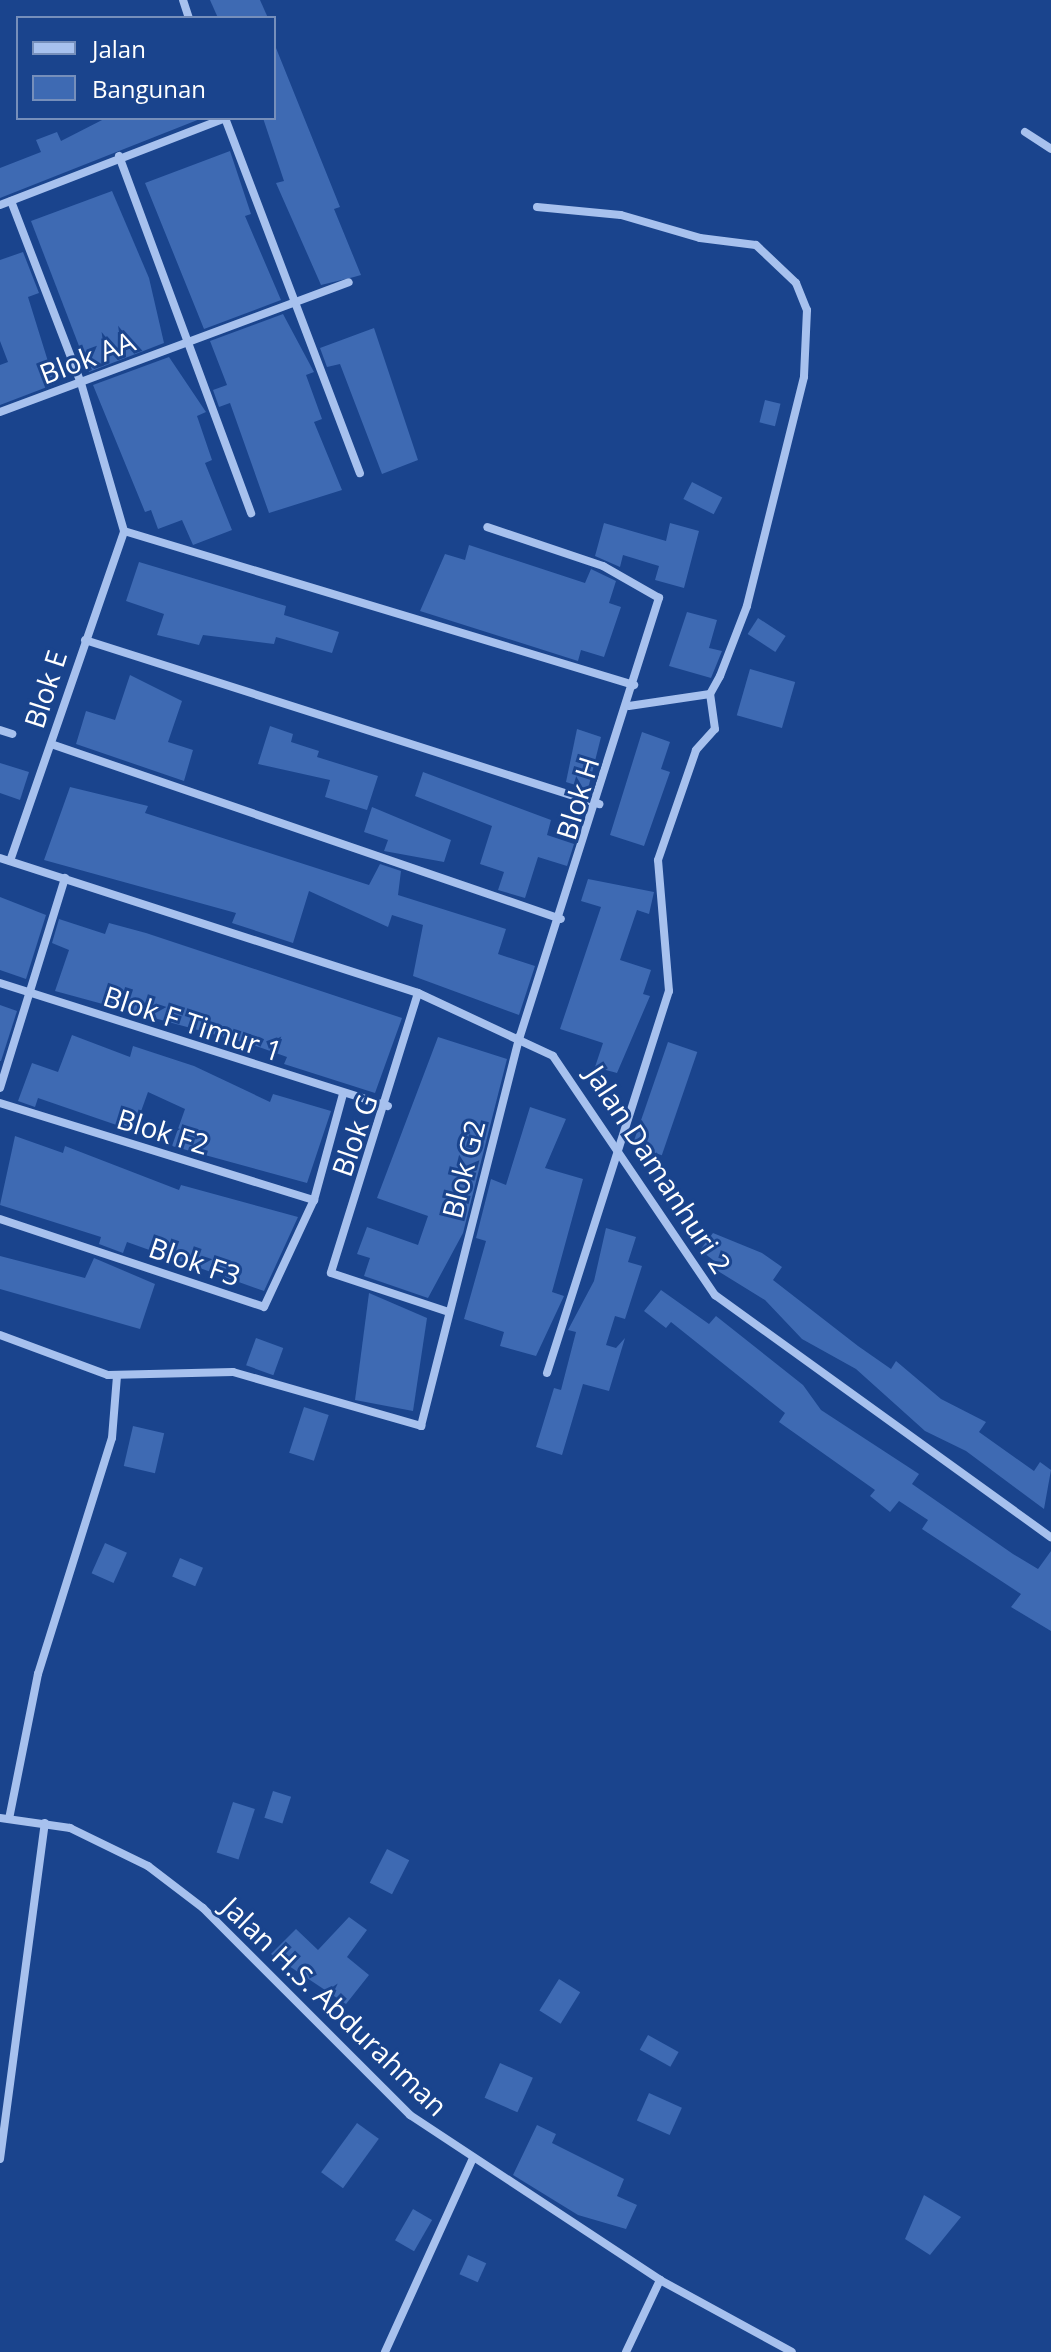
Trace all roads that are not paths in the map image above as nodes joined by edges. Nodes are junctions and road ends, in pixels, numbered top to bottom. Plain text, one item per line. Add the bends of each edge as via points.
1 (219, 120) edge
2 (226, 120) edge
3 (1025, 132) dead end
4 (1051, 149) edge
5 (119, 156) junction
6 (11, 201) junction
7 (0, 205) edge
8 (537, 207) dead end
9 (349, 282) dead end
10 (293, 307) junction
11 (189, 341) junction
12 (81, 383) junction
13 (0, 412) edge
14 (360, 473) dead end
15 (251, 513) dead end
16 (487, 527) dead end
17 (124, 531) junction
18 (85, 640) junction
19 (634, 685) junction
20 (710, 694) junction
21 (629, 706) junction
22 (0, 730) edge
23 (12, 734) dead end
24 (51, 744) junction
25 (599, 804) junction
26 (0, 858) edge
27 (10, 861) junction
28 (65, 878) junction
29 (561, 919) junction
30 (0, 983) edge
31 (418, 993) junction
32 (30, 994) junction
33 (520, 1036) junction
34 (0, 1088) edge
35 (343, 1094) junction
36 (0, 1103) edge
37 (388, 1106) junction
38 (618, 1151) junction
39 (314, 1200) junction
40 (0, 1219) edge
41 (449, 1312) junction
42 (0, 1335) edge
43 (547, 1373) dead end
44 (117, 1376) junction
45 (1051, 1537) edge
46 (4, 1818) edge
47 (45, 1823) junction
48 (0, 2159) edge
49 (472, 2160) junction
50 (660, 2280) junction
51 (385, 2352) edge
52 (626, 2352) edge
53 (792, 2352) edge

1 - 5 street
2 - 10 street
3 - 4 street
5 - 6 street
5 - 11 street
6 - 7 street
6 - 12 street
8 - 20 street via 621,215 700,238 756,245 796,283 806,303 804,377 766,536 747,606
9 - 10 street, Blok AA
10 - 11 street, Blok AA
10 - 14 street
11 - 12 street, Blok AA
11 - 15 street
12 - 13 street, Blok AA
12 - 17 street
16 - 19 street, Blok H via 636,581 659,598
17 - 18 street, Blok E
17 - 19 street
18 - 24 street, Blok E
18 - 25 street
19 - 21 street, Blok H
20 - 21 street
20 - 38 street via 715,729 696,750 658,860 669,991
21 - 25 street, Blok H
22 - 23 street
24 - 27 street, Blok E
24 - 29 street
25 - 29 street, Blok H
26 - 27 street, Jalan Damanhuri 2
27 - 28 street, Jalan Damanhuri 2
28 - 31 street, Jalan Damanhuri 2
28 - 32 street
29 - 33 street, Blok H
30 - 32 street, Blok F Timur 1
31 - 33 street, Jalan Damanhuri 2
31 - 37 street, Blok G
32 - 34 street
32 - 35 street, Blok F Timur 1
33 - 38 street, Jalan Damanhuri 2 via 566,1068
33 - 41 street, Blok G2
35 - 37 street, Blok F Timur 1
35 - 39 street
36 - 39 street, Blok F2
37 - 41 street, Blok G via 331,1273 344,1283
38 - 43 street
38 - 45 street, Jalan Damanhuri 2 via 715,1295
39 - 40 street, Blok F3 via 264,1307
41 - 44 street, Blok G2 via 426,1418 415,1429 257,1376
42 - 44 street
44 - 46 street via 112,1438 38,1674
46 - 47 street, Jalan H.S. Abdurahman
47 - 48 street
47 - 49 street, Jalan H.S. Abdurahman via 148,1866 203,1908 376,2085
49 - 50 street, Jalan H.S. Abdurahman
49 - 51 street
50 - 52 street
50 - 53 street, Jalan H.S. Abdurahman

